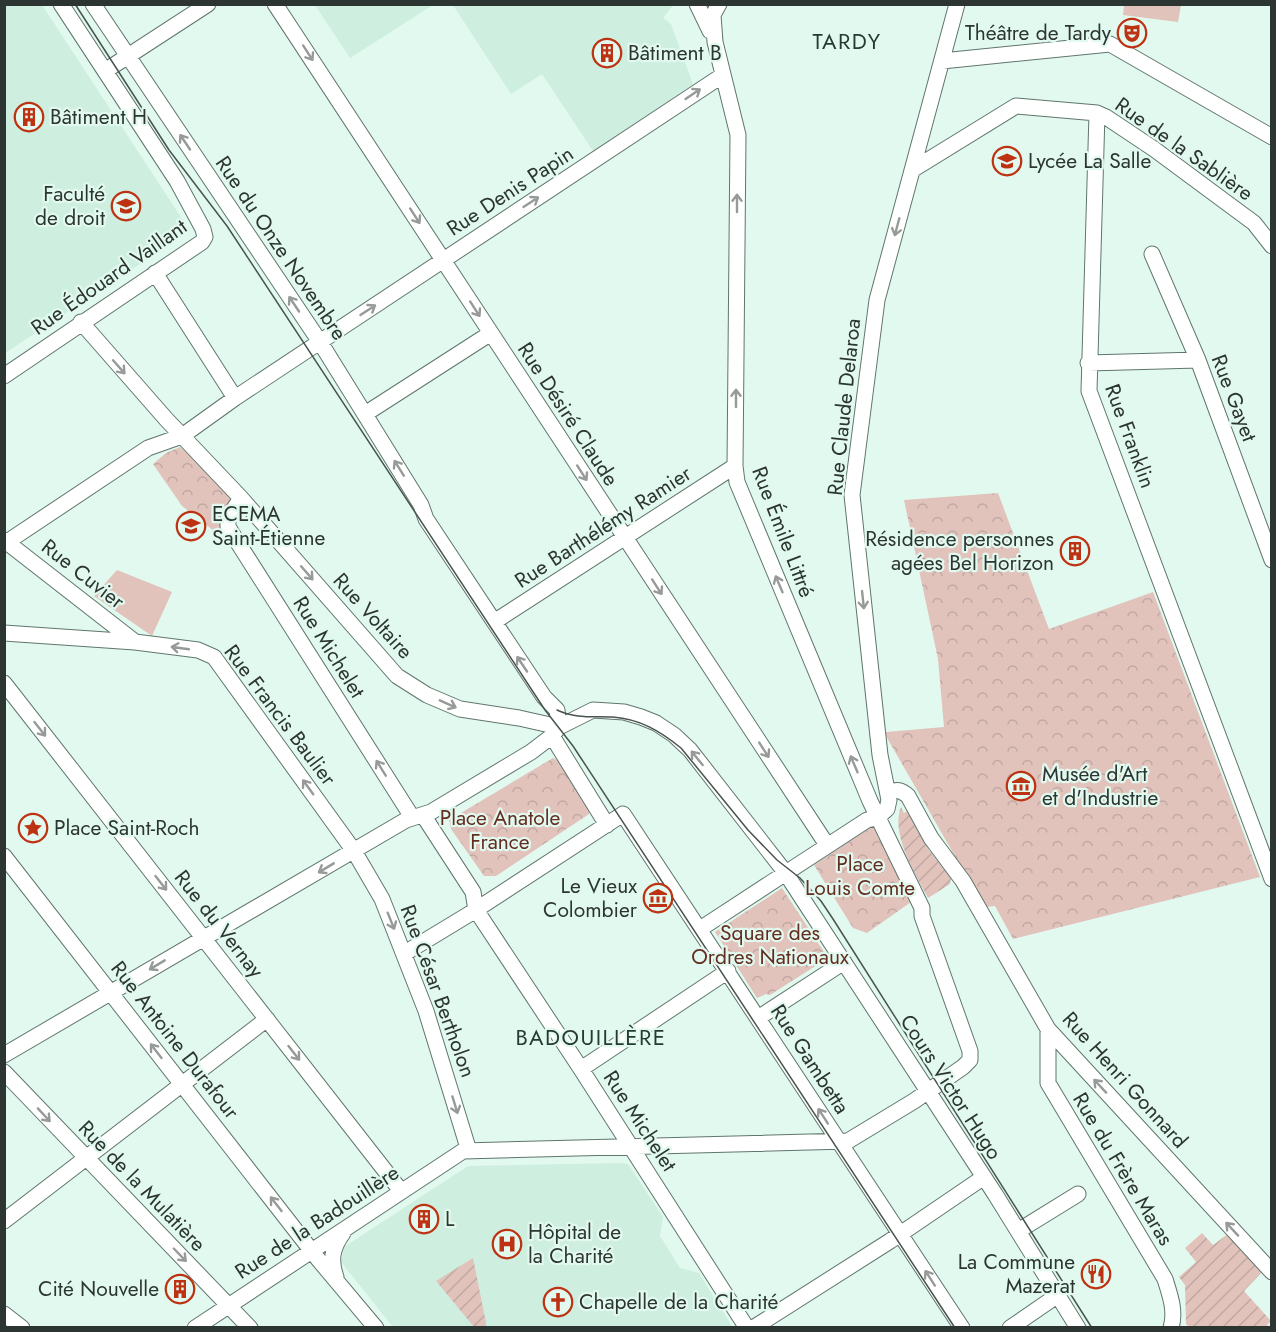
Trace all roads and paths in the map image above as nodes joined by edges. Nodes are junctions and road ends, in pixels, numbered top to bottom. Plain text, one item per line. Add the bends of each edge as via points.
1 (61, 4) edge
2 (93, 4) edge
3 (208, 4) edge
4 (275, 4) edge
5 (697, 4) edge
6 (718, 4) edge
7 (957, 4) edge
8 (715, 42) junction
9 (128, 57) junction
10 (942, 61) junction
11 (105, 71) junction
12 (723, 75) junction
13 (1097, 114) junction
14 (1272, 137) edge
15 (912, 170) junction
16 (1272, 246) edge
17 (1152, 254) dead end
18 (443, 260) junction
19 (154, 273) junction
20 (81, 322) junction
21 (491, 333) junction
22 (320, 342) junction
23 (1197, 360) junction
24 (1088, 363) junction
25 (4, 376) edge
26 (235, 398) junction
27 (365, 414) junction
28 (182, 436) junction
29 (735, 466) junction
30 (241, 498) junction
31 (624, 538) junction
32 (6, 541) edge
33 (1272, 560) edge
34 (494, 622) junction
35 (4, 633) edge
36 (135, 642) junction
37 (4, 683) edge
38 (555, 732) junction
39 (888, 793) junction
40 (418, 816) junction
41 (877, 818) junction
42 (607, 825) junction
43 (827, 845) junction
44 (354, 851) junction
45 (4, 856) edge
46 (785, 872) junction
47 (1272, 879) edge
48 (476, 910) junction
49 (700, 929) junction
50 (203, 938) junction
51 (405, 953) junction
52 (844, 963) junction
53 (728, 971) junction
54 (111, 993) junction
55 (758, 1018) junction
56 (267, 1019) junction
57 (1048, 1029) junction
58 (4, 1055) edge
59 (581, 1069) junction
60 (4, 1072) edge
61 (182, 1084) junction
62 (928, 1091) junction
63 (840, 1142) junction
64 (631, 1148) junction
65 (465, 1151) junction
66 (85, 1158) junction
67 (984, 1177) junction
68 (401, 1191) junction
69 (1078, 1194) dead end
70 (4, 1221) edge
71 (347, 1227) junction
72 (1018, 1231) junction
73 (901, 1233) junction
74 (312, 1250) junction
75 (1272, 1272) edge
76 (337, 1280) junction
77 (1058, 1295) junction
78 (228, 1305) junction
79 (4, 1314) edge
80 (22, 1328) edge
81 (195, 1328) edge
82 (250, 1328) edge
83 (376, 1328) edge
84 (747, 1328) edge
85 (753, 1328) edge
86 (962, 1328) edge
87 (1010, 1328) edge
88 (1078, 1328) edge
89 (1171, 1328) edge

1 - 11 street
2 - 9 street, Rue du Onze Novembre
3 - 9 street
4 -> 18 street, Rue Désiré Claude
5 - 8 street
6 - 8 street via 713,15
7 - 10 street, Rue Claude Delaroa
8 - 12 street, Rue Émile Littré
9 - 11 street
22 -> 9 street, Rue du Onze Novembre
10 - 14 street via 1110,44
10 - 15 street, Rue Claude Delaroa
11 - 19 street, Rue Édouard Vaillant via 177,181 205,232 202,242
18 -> 12 street, Rue Denis Papin
29 -> 12 street, Rue Émile Littré via 738,135
13 - 15 street via 1016,106
13 - 16 street, Rue de la Sablière via 1154,149 1254,224
13 - 24 street, Rue Franklin
15 -> 39 street, Rue Claude Delaroa via 877,300 852,495 880,755
17 - 23 street, Rue Gayet
18 -> 21 street, Rue Désiré Claude
22 -> 18 street, Rue Denis Papin
19 - 20 street, Rue Édouard Vaillant
19 - 26 street
20 - 25 street, Rue Édouard Vaillant
20 -> 28 street, Rue Voltaire
21 - 27 street
21 -> 31 street, Rue Désiré Claude
22 - 26 street, Rue Denis Papin
22 - 27 street, Rue du Onze Novembre
23 - 24 street
23 - 33 street, Rue Gayet
24 - 47 street, Rue Franklin via 1089,391
26 - 28 street, Rue Denis Papin
34 -> 27 street, Rue du Onze Novembre via 426,519
28 - 30 street, Rue Voltaire
28 - 32 street, Rue Denis Papin via 148,448
29 - 31 street, Rue Barthélémy Ramier
41 -> 29 street, Rue Émile Littré via 737,482
30 -> 38 street, Rue Voltaire via 397,676 460,709 519,718
40 -> 30 street, Rue Michelet via 228,527 228,518
31 - 34 street, Rue Barthélémy Ramier
31 -> 43 street, Rue Désiré Claude
32 - 36 street, Rue Cuvier
38 -> 34 street, Rue du Onze Novembre via 557,710 544,697
35 - 36 street, Rue Francis Baulier
44 -> 36 street, Rue Francis Baulier via 214,657 198,650
37 -> 50 street, Rue du Vernay
38 - 40 street via 531,752
38 - 42 street
46 -> 38 street, Cours Victor Hugo via 690,750 656,723 624,712 593,710
39 - 41 street via 887,809
39 - 57 street, Rue Henri Gonnard via 897,790 908,796 931,838 963,881
40 - 44 street
40 - 48 street, Rue Michelet via 473,892
41 - 43 street via 868,819
41 - 62 street via 922,908 970,1051 966,1065
42 - 48 street
42 - 49 street, Rue Gambetta via 623,814
43 - 46 street
44 -> 50 street
44 -> 51 street, Rue César Bertholon via 382,899
45 - 54 street, Rue Antoine Durafour
46 - 49 street
46 - 52 street, Cours Victor Hugo
48 - 51 street
48 - 59 street, Rue Michelet
49 - 53 street, Rue Gambetta
50 -> 54 street
50 - 56 street, Rue du Vernay
51 -> 65 street, Rue César Bertholon via 426,1011
52 - 55 street
52 - 62 street, Cours Victor Hugo
53 - 55 street, Rue Gambetta
53 - 59 street
54 - 58 street
61 -> 54 street, Rue Antoine Durafour
63 -> 55 street, Rue Gambetta
56 - 61 street
56 -> 68 street, Rue du Vernay
75 -> 57 street, Rue Henri Gonnard
57 - 89 street, Rue du Frère Maras via 1048,1083 1165,1279 1172,1302
59 - 64 street, Rue Michelet
60 -> 66 street, Rue de la Mulatière
61 - 66 street
74 -> 61 street, Rue Antoine Durafour
62 - 63 street via 859,1136
62 - 67 street, Cours Victor Hugo
63 - 64 street
63 - 73 street, Rue Gambetta
64 - 65 street
64 - 84 street, Rue Michelet
65 - 68 street, Rue de la Badouillère
66 - 70 street
66 -> 78 street, Rue de la Mulatière
67 - 72 street, Cours Victor Hugo
67 - 73 street
68 - 71 street, Rue de la Badouillère
69 - 72 street
71 - 74 street, Rue de la Badouillère
71 - 76 street via 332,1255
72 - 77 street, Cours Victor Hugo
73 - 85 street
86 -> 73 street, Rue Gambetta
74 - 76 street, Rue Antoine Durafour
74 - 78 street, Rue de la Badouillère
76 - 83 street, Rue Antoine Durafour
77 - 87 street
77 - 88 street, Cours Victor Hugo
78 - 81 street, Rue de la Badouillère
78 - 82 street, Rue de la Mulatière
79 - 80 street

